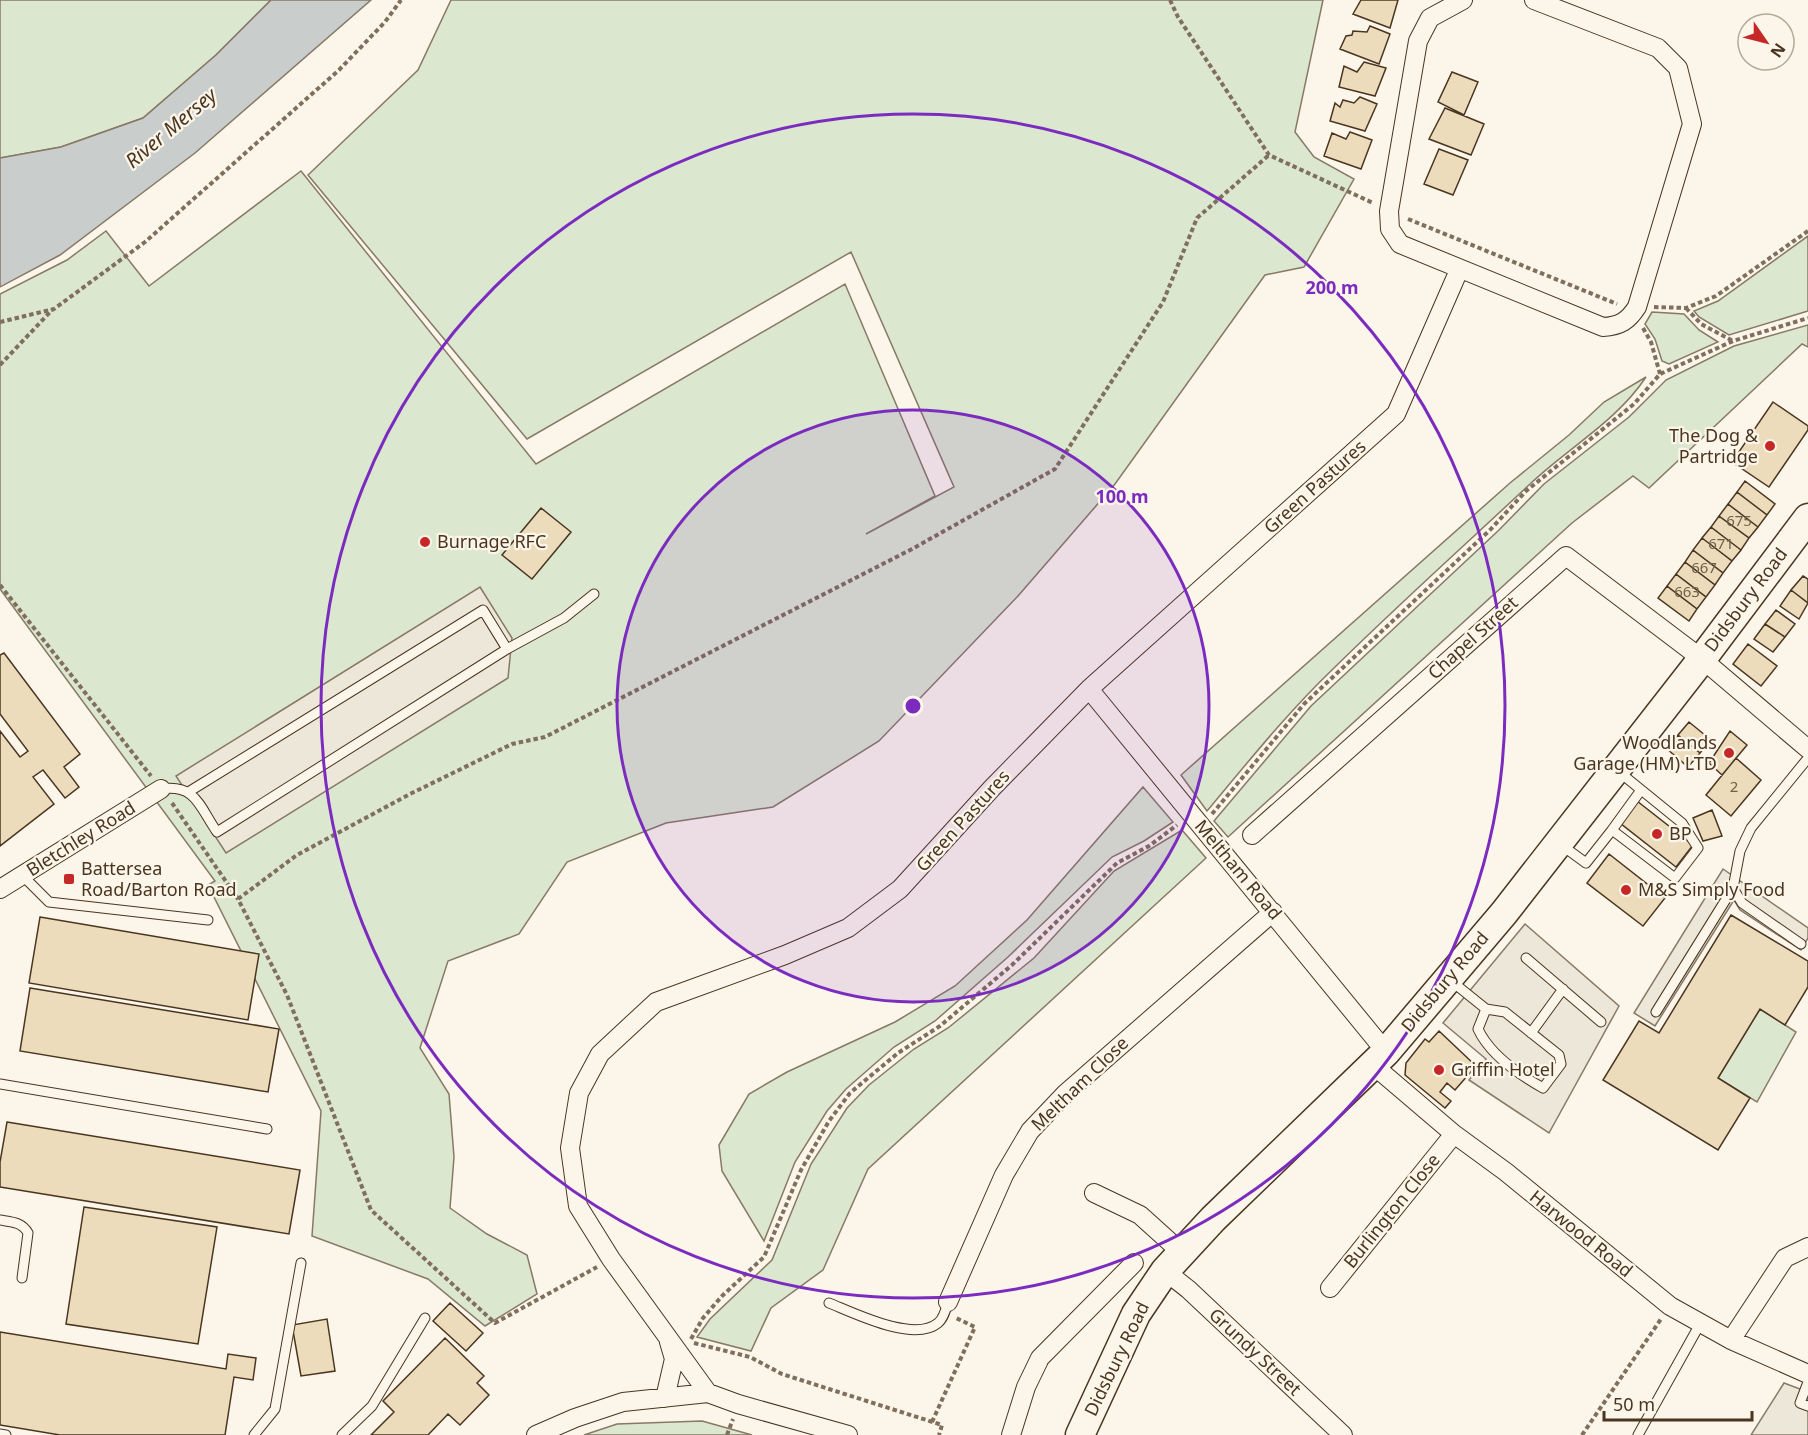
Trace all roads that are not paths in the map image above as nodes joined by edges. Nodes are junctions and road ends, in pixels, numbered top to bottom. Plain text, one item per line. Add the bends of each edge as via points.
1 (1463, 0) edge
2 (1534, 0) edge
3 (1459, 270) junction
4 (1808, 518) edge
5 (594, 594) dead end
6 (507, 650) junction
7 (1702, 659) junction
8 (1089, 689) junction
9 (1808, 749) edge
10 (1808, 758) edge
11 (1616, 769) junction
12 (161, 789) joint
13 (1641, 790) junction
14 (190, 791) junction
15 (1612, 830) junction
16 (1252, 835) dead end
17 (1559, 842) junction
18 (22, 875) junction
19 (1733, 888) junction
20 (0, 889) edge
21 (1273, 912) junction
22 (208, 920) dead end
23 (1801, 944) dead end
24 (1526, 958) dead end
25 (1448, 979) junction
26 (1563, 989) junction
27 (1486, 1009) junction
28 (1656, 1012) dead end
29 (1601, 1022) dead end
30 (1531, 1033) junction
31 (1379, 1059) junction
32 (0, 1084) edge
33 (267, 1129) dead end
34 (1454, 1134) junction
35 (1094, 1193) dead end
36 (0, 1220) edge
37 (1808, 1247) edge
38 (1173, 1261) junction
39 (301, 1263) dead end
40 (1134, 1263) dead end
41 (22, 1278) dead end
42 (1330, 1288) dead end
43 (829, 1303) dead end
44 (947, 1307) joint
45 (425, 1318) dead end
46 (1700, 1324) junction
47 (666, 1332) junction
48 (1731, 1340) junction
49 (1808, 1374) edge
50 (1808, 1382) edge
51 (708, 1393) junction
52 (665, 1398) junction
53 (1808, 1406) edge
54 (0, 1434) edge
55 (6, 1435) edge
56 (254, 1435) edge
57 (342, 1435) edge
58 (536, 1435) edge
59 (848, 1435) edge
60 (1011, 1435) edge
61 (1080, 1435) edge
62 (1343, 1435) edge
63 (1638, 1435) edge

1 - 3 street via 1430,18 1418,41 1389,211 1390,229 1400,244
2 - 3 street via 1658,48 1678,68 1692,124 1637,307 1624,323 1603,327
3 - 8 street, Green Pastures via 1396,414
4 - 7 main road, Didsbury Road
5 - 6 lane via 564,618
6 - 14 lane via 483,610
6 - 14 lane via 216,832
7 - 9 street
7 - 11 main road, Didsbury Road
7 - 16 street, Chapel Street via 1566,556
8 - 21 street, Meltham Road
8 - 47 street, Green Pastures via 892,896 848,928 785,956 656,1002 600,1054 579,1094 570,1148 578,1206 611,1259
10 - 19 lane via 1751,828 1740,851
11 - 13 lane
11 - 17 main road, Didsbury Road
12 - 14 lane via 177,786
12 - 18 street, Bletchley Road
13 - 15 lane
13 - 15 lane via 1682,824 1698,848 1675,878
15 - 17 lane via 1586,864
17 - 25 main road, Didsbury Road
18 - 20 street, Bletchley Road
18 - 22 lane via 49,902
19 - 23 lane via 1742,903
19 - 28 lane
21 - 31 street, Meltham Road
21 - 44 street, Meltham Close via 1065,1093 1030,1131 1004,1175
24 - 26 lane
25 - 27 lane
25 - 31 main road, Didsbury Road
26 - 29 lane
26 - 30 lane
27 - 30 lane via 1505,1012
27 - 30 lane via 1478,1029 1484,1042 1521,1076 1543,1088 1561,1064 1559,1055
31 - 34 street, Harwood Road
31 - 38 main road, Didsbury Road
32 - 33 lane
34 - 42 street, Burlington Close
34 - 46 street, Harwood Road via 1670,1306
35 - 38 street, Grundy Street via 1140,1215
36 - 41 lane via 17,1223 28,1233
37 - 48 street via 1785,1258
38 - 61 main road, Didsbury Road via 1131,1324
38 - 62 street, Grundy Street via 1188,1289
39 - 56 lane via 275,1410
40 - 60 street via 1040,1358
43 - 44 lane via 899,1329 934,1325
45 - 57 lane via 372,1406
46 - 48 street, Harwood Road
46 - 63 lane
47 - 51 street, Green Pastures via 686,1347
47 - 52 street, Green Pastures via 674,1359
48 - 49 street, Harwood Road
50 - 53 lane via 1800,1403
51 - 52 street
51 - 59 street
52 - 58 street via 623,1402
54 - 55 lane

